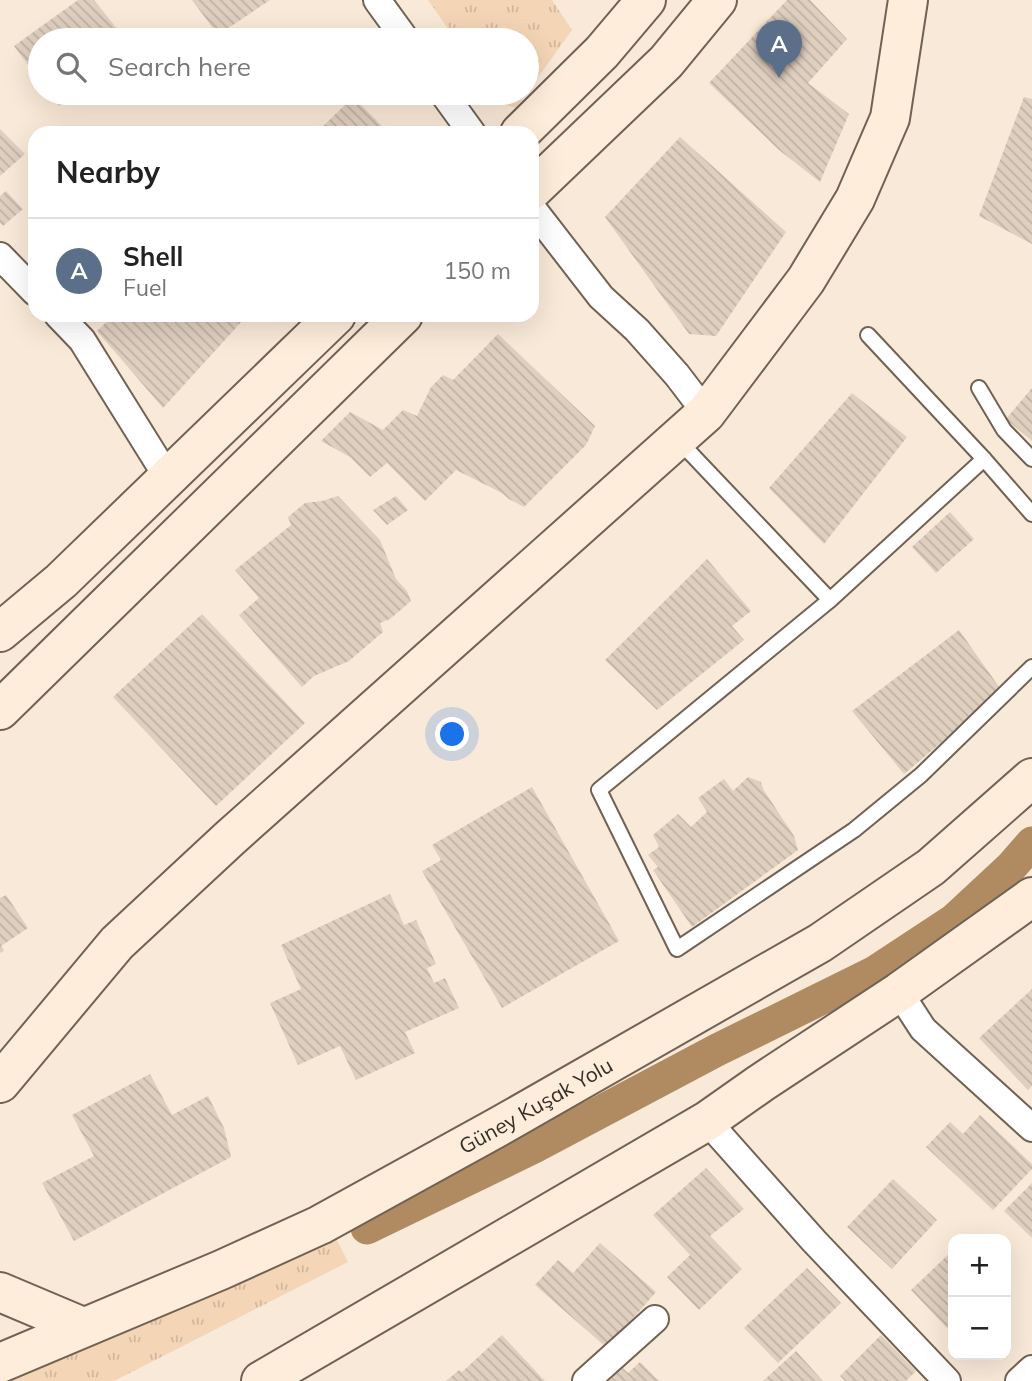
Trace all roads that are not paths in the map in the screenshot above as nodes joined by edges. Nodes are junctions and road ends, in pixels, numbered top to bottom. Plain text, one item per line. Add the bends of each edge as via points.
1 (377, 0) edge
2 (646, 0) edge
3 (717, 0) edge
4 (908, 0) edge
5 (397, 28) edge
6 (452, 105) edge
7 (467, 126) edge
8 (527, 126) edge
9 (539, 183) edge
10 (539, 217) edge
11 (0, 256) edge
12 (28, 285) edge
13 (65, 322) edge
14 (329, 322) edge
15 (396, 322) edge
16 (868, 335) dead end
17 (979, 388) dead end
18 (706, 413) junction
19 (678, 440) junction
20 (984, 459) junction
21 (1032, 459) edge
22 (167, 478) junction
23 (1032, 514) edge
24 (830, 600) junction
25 (0, 632) edge
26 (1032, 667) edge
27 (0, 710) edge
28 (1032, 778) edge
29 (1032, 897) edge
30 (899, 992) junction
31 (0, 1083) edge
32 (707, 1121) junction
33 (1032, 1128) edge
34 (0, 1292) edge
35 (656, 1319) dead end
36 (83, 1327) junction
37 (0, 1363) edge
38 (1032, 1369) edge
39 (261, 1381) edge
40 (586, 1381) edge
41 (947, 1381) edge
42 (1019, 1381) edge

1 - 5 street
2 - 8 main road via 602,52
3 - 9 main road via 666,62
4 - 18 main road via 890,118 855,199 806,280
6 - 7 street
10 - 18 street via 601,297 677,374
11 - 12 street
13 - 22 street via 82,340
14 - 22 main road
15 - 27 main road
16 - 20 lane
17 - 21 lane via 1004,430
18 - 19 main road
19 - 24 lane
19 - 31 main road via 117,943
20 - 23 lane
20 - 24 lane
22 - 25 main road via 61,581
24 - 26 lane via 599,790 677,950 854,830 921,775
28 - 36 main road, Güney Kuşak Yolu via 930,867 820,943 320,1224
29 - 30 main road
30 - 32 main road
30 - 33 street via 923,1029
32 - 39 main road
32 - 41 street
34 - 36 main road
35 - 40 street
36 - 37 main road, Güney Kuşak Yolu
38 - 42 street

